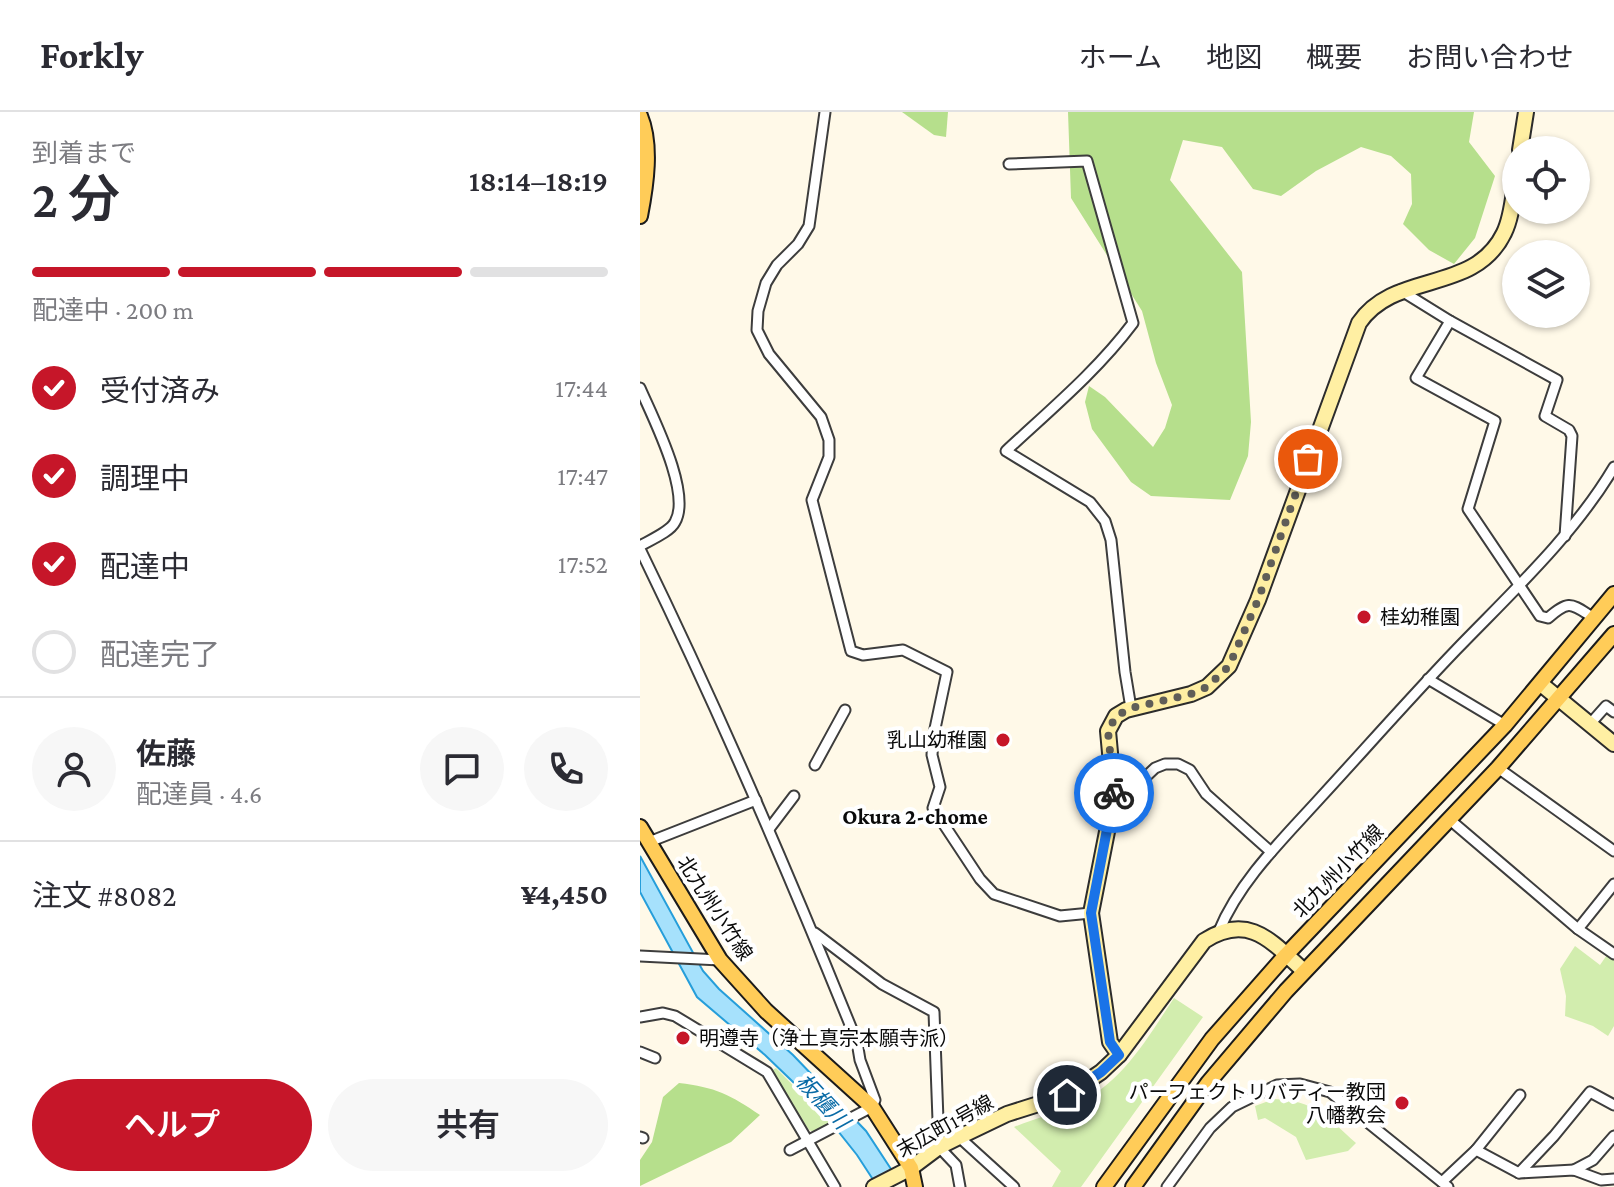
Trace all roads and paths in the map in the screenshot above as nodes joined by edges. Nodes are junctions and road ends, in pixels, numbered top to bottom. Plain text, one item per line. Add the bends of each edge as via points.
1 (825, 112) edge
2 (1526, 112) edge
3 (642, 125) edge
4 (1522, 136) edge
5 (1009, 164) dead end
6 (643, 188) edge
7 (640, 216) edge
8 (1507, 224) edge
9 (1400, 290) junction
10 (1450, 321) junction
11 (640, 388) edge
12 (1614, 467) edge
13 (1565, 536) junction
14 (640, 548) edge
15 (1519, 586) junction
16 (1614, 594) edge
17 (1594, 618) junction
18 (1614, 634) edge
19 (1428, 679) junction
20 (1541, 684) junction
21 (1559, 699) junction
22 (1131, 708) junction
23 (845, 710) dead end
24 (1614, 712) edge
25 (1590, 724) junction
26 (1505, 725) junction
27 (1614, 744) edge
28 (815, 765) dead end
29 (1498, 768) junction
30 (794, 796) dead end
31 (1114, 796) junction
32 (756, 800) junction
33 (1449, 819) junction
34 (640, 827) edge
35 (769, 829) junction
36 (649, 842) junction
37 (1614, 851) edge
38 (1271, 852) junction
39 (1614, 884) edge
40 (1091, 913) junction
41 (1578, 929) junction
42 (812, 931) junction
43 (1219, 931) junction
44 (1614, 954) edge
45 (1286, 955) junction
46 (644, 957) edge
47 (720, 960) junction
48 (1304, 971) junction
49 (640, 1017) edge
50 (640, 1052) edge
51 (1119, 1055) junction
52 (655, 1058) dead end
53 (1520, 1095) dead end
54 (1614, 1105) edge
55 (866, 1110) junction
56 (1614, 1136) edge
57 (959, 1137) junction
58 (809, 1141) junction
59 (939, 1147) junction
60 (790, 1150) dead end
61 (1476, 1150) junction
62 (911, 1168) junction
63 (1574, 1170) junction
64 (1519, 1173) junction
65 (1614, 1179) edge
66 (1445, 1185) edge
67 (835, 1187) edge
68 (874, 1187) edge
69 (915, 1187) edge
70 (960, 1187) edge
71 (1014, 1187) edge
72 (1104, 1187) edge
73 (1133, 1187) edge
74 (1167, 1187) edge

1 - 40 street via 809,226 766,283 757,330 769,354 821,417 829,440 829,457 812,500 851,651 863,655 903,650 947,672 933,738 940,787 933,808 987,887 1060,916
2 - 4 street
3 - 6 main road
5 - 22 street via 1087,161 1133,323 1006,451 1090,502 1105,521
6 - 7 main road
8 - 9 street via 1498,245 1476,265 1451,279
9 - 10 street
9 - 22 street via 1368,310 1359,323 1229,666 1191,694
10 - 13 street via 1557,380 1545,416 1572,436
10 - 15 street via 1416,378 1495,421 1468,509
11 - 14 street via 667,445 679,512 674,525
12 - 13 street
13 - 15 street
14 - 32 street
15 - 17 street via 1540,616 1548,618 1572,604
15 - 19 street
16 - 17 main road, 北九州小竹線
17 - 20 main road, 北九州小竹線
18 - 21 main road
19 - 26 street
19 - 38 street
20 - 21 street
20 - 26 main road, 北九州小竹線
21 - 25 street
21 - 29 main road
22 - 31 street via 1116,716 1108,731
23 - 28 street
24 - 25 street via 1606,706
25 - 27 street
26 - 45 main road, 北九州小竹線
29 - 33 main road
29 - 37 street
30 - 35 street
31 - 38 street via 1136,786 1155,768 1178,764
31 - 40 street
32 - 35 street
32 - 36 street
33 - 41 street
33 - 48 main road
34 - 36 main road, 北九州小竹線
35 - 42 street
36 - 47 main road, 北九州小竹線
38 - 43 street
39 - 41 street
40 - 51 street via 1110,1042
41 - 44 street
42 - 55 street via 875,1100
42 - 59 street via 882,984 934,1012
43 - 45 street via 1251,929
43 - 51 street, 末広町1号線 via 1204,941
45 - 48 street
45 - 72 main road, 北九州小竹線 via 1212,1039
46 - 47 street
47 - 55 main road, 北九州小竹線
48 - 73 main road via 1208,1083
49 - 58 street via 675,1016 767,1072
50 - 52 street
51 - 57 street, 末広町1号線 via 1067,1095 1007,1114
53 - 61 street
54 - 64 street via 1590,1092
55 - 58 street
55 - 62 main road, 北九州小竹線
56 - 63 street via 1593,1160
57 - 59 street, 末広町1号線
57 - 71 street
58 - 60 street
58 - 67 street
59 - 62 street, 末広町1号線
59 - 70 street via 956,1165
61 - 64 street
61 - 66 street
62 - 68 street, 末広町1号線
62 - 69 main road, 北九州小竹線
63 - 64 street
63 - 65 street
66 - 74 street via 1330,1092 1300,1084 1277,1085 1232,1107

